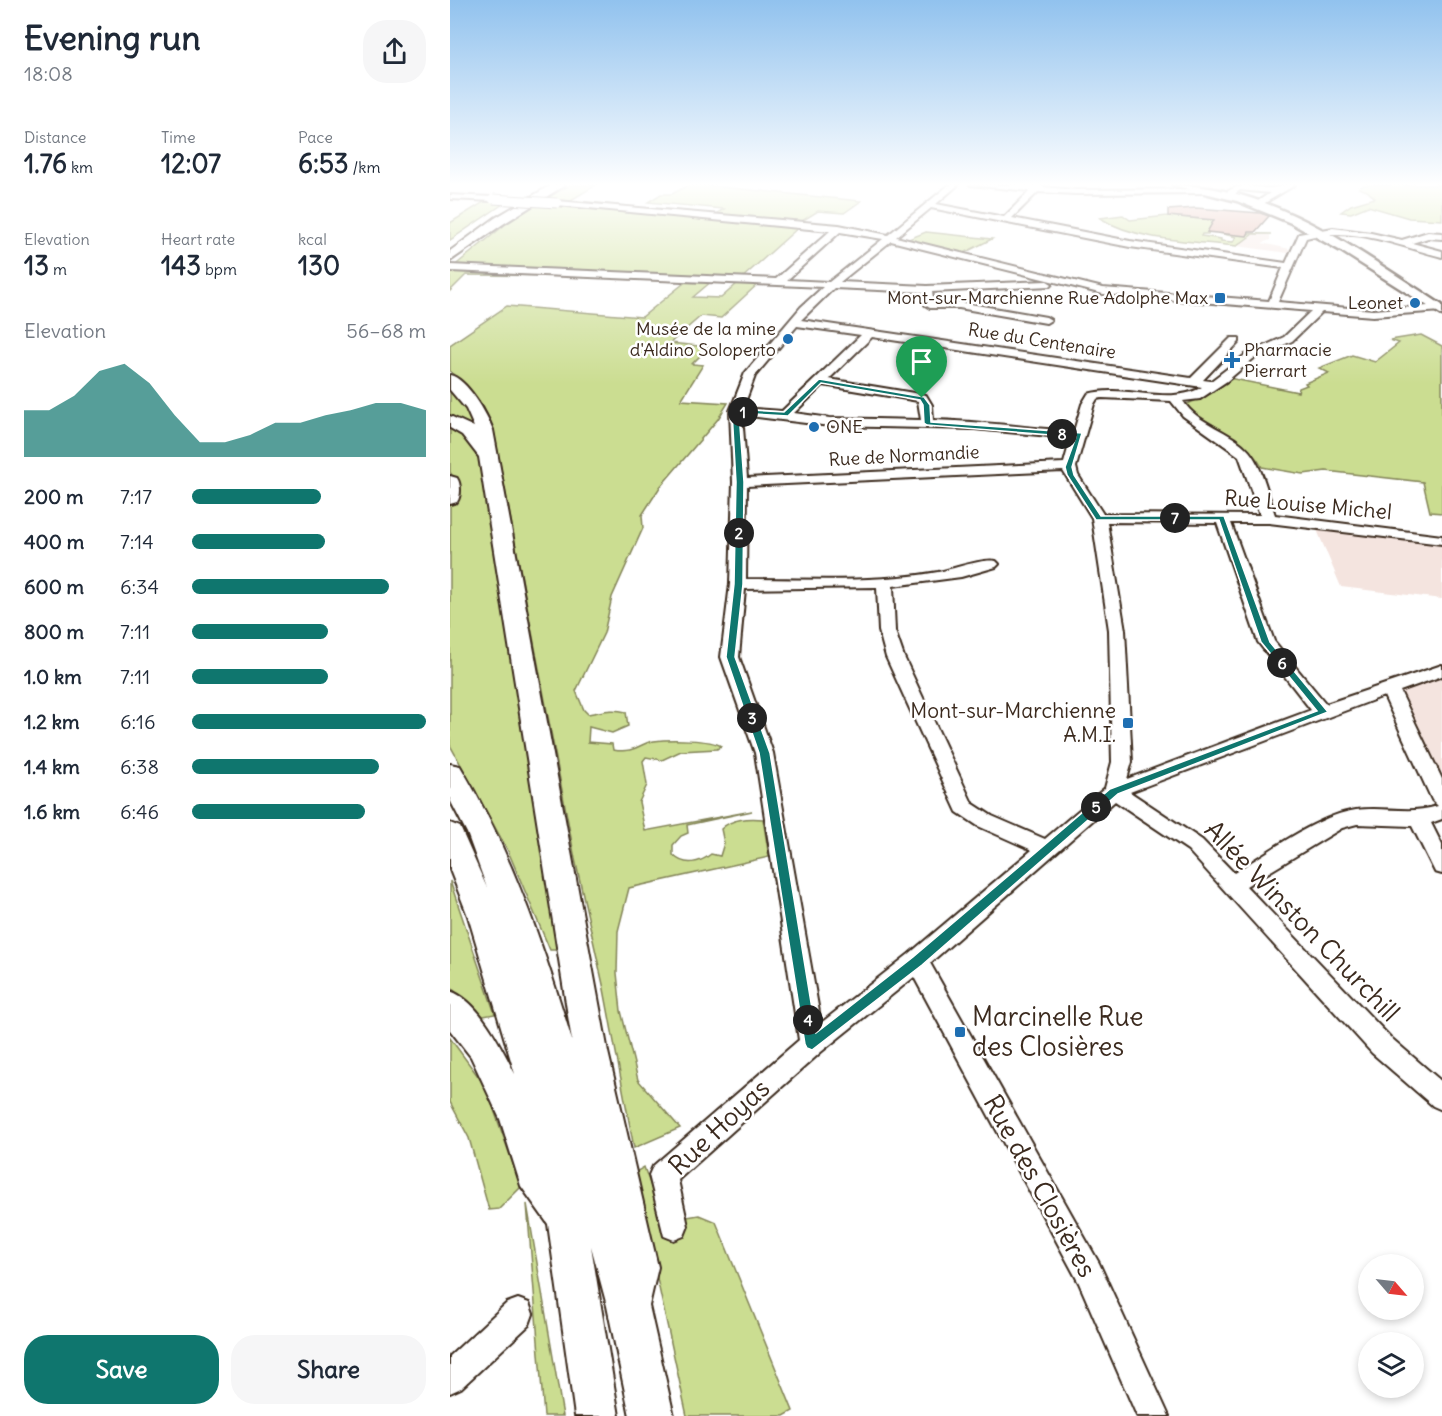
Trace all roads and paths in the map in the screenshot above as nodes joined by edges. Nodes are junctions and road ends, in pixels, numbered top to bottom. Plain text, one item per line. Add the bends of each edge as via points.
1 (813, 251) edge
2 (872, 251) edge
3 (943, 251) edge
4 (1181, 251) edge
5 (1295, 251) edge
6 (1348, 251) edge
7 (1288, 266) junction
8 (450, 268) edge
9 (778, 283) junction
10 (1066, 283) junction
11 (831, 285) junction
12 (927, 288) junction
13 (1273, 303) junction
14 (1320, 308) junction
15 (1440, 309) edge
16 (1046, 320) dead end
17 (794, 322) junction
18 (870, 333) junction
19 (1235, 340) dead end
20 (1224, 352) junction
21 (1249, 357) junction
22 (450, 380) edge
23 (819, 381) junction
24 (1194, 382) junction
25 (1213, 386) junction
26 (1175, 398) junction
27 (736, 411) junction
28 (785, 415) junction
29 (450, 421) edge
30 (927, 423) junction
31 (1080, 435) junction
32 (489, 458) junction
33 (1069, 467) junction
34 (450, 482) edge
35 (740, 482) junction
36 (450, 498) edge
37 (1222, 517) junction
38 (1098, 518) junction
39 (1269, 519) junction
40 (1442, 540) edge
41 (991, 564) dead end
42 (885, 582) junction
43 (738, 584) junction
44 (1442, 670) edge
45 (1390, 689) junction
46 (1323, 712) junction
47 (450, 773) edge
48 (1114, 791) junction
49 (1442, 800) edge
50 (1442, 812) edge
51 (1419, 819) junction
52 (450, 834) edge
53 (1047, 848) junction
54 (1442, 866) edge
55 (1232, 884) junction
56 (917, 961) junction
57 (450, 1005) edge
58 (812, 1044) junction
59 (1442, 1098) edge
60 (567, 1220) junction
61 (674, 1226) dead end
62 (628, 1306) junction
63 (518, 1314) dead end
64 (450, 1377) edge
65 (597, 1416) edge
66 (652, 1416) edge
67 (1153, 1416) edge

1 - 9 street
2 - 11 street
3 - 10 street
4 - 7 street
5 - 7 street
6 - 15 main road
7 - 13 street
8 - 9 street
9 - 11 street
10 - 12 street
10 - 13 street via 1103,291
11 - 12 street
11 - 17 street
12 - 16 street via 930,305 959,305
13 - 14 street
14 - 15 street via 1372,313
14 - 21 street via 1288,339
17 - 18 street, Rue du Centenaire
17 - 27 street via 749,375
18 - 23 street
18 - 24 street, Rue du Centenaire
19 - 20 street
20 - 21 street
20 - 24 street
21 - 25 street
22 - 32 highway via 480,415
23 - 28 street
23 - 30 street via 922,398
24 - 25 street, Rue du Centenaire
25 - 26 street via 1196,396
26 - 31 street via 1101,394 1092,397
26 - 39 street via 1179,408 1246,455
27 - 28 street
27 - 35 street
28 - 30 street via 830,422
29 - 32 highway via 468,431
30 - 31 street
31 - 33 street
32 - 62 highway via 591,1052 638,1267
33 - 35 street, Rue de Normandie
33 - 38 street
34 - 36 highway
35 - 43 street
37 - 38 street, Rue Louise Michel
37 - 39 street, Rue Louise Michel
37 - 46 street via 1266,642
38 - 48 street via 1117,630 1122,762
39 - 40 street, Rue Louise Michel
41 - 42 street via 961,574
42 - 43 street
42 - 53 street via 887,631 895,657 964,807 985,821
43 - 58 street via 730,657 765,753
44 - 45 street
45 - 46 street
45 - 49 street
46 - 48 street
47 - 62 highway via 481,833 533,964
48 - 53 street
48 - 55 street, Allée Winston Churchill via 1195,845
50 - 51 street
51 - 54 street
51 - 55 street via 1357,817 1336,822
52 - 60 highway via 484,916 532,1070
53 - 56 street
55 - 59 street, Allée Winston Churchill via 1382,1045
56 - 58 street
56 - 67 street, Rue des Closières via 1089,1273
57 - 60 highway via 483,1046 518,1117 535,1173
58 - 61 street, Rue Hoyas via 663,1175
60 - 65 highway
62 - 66 highway
63 - 64 street

